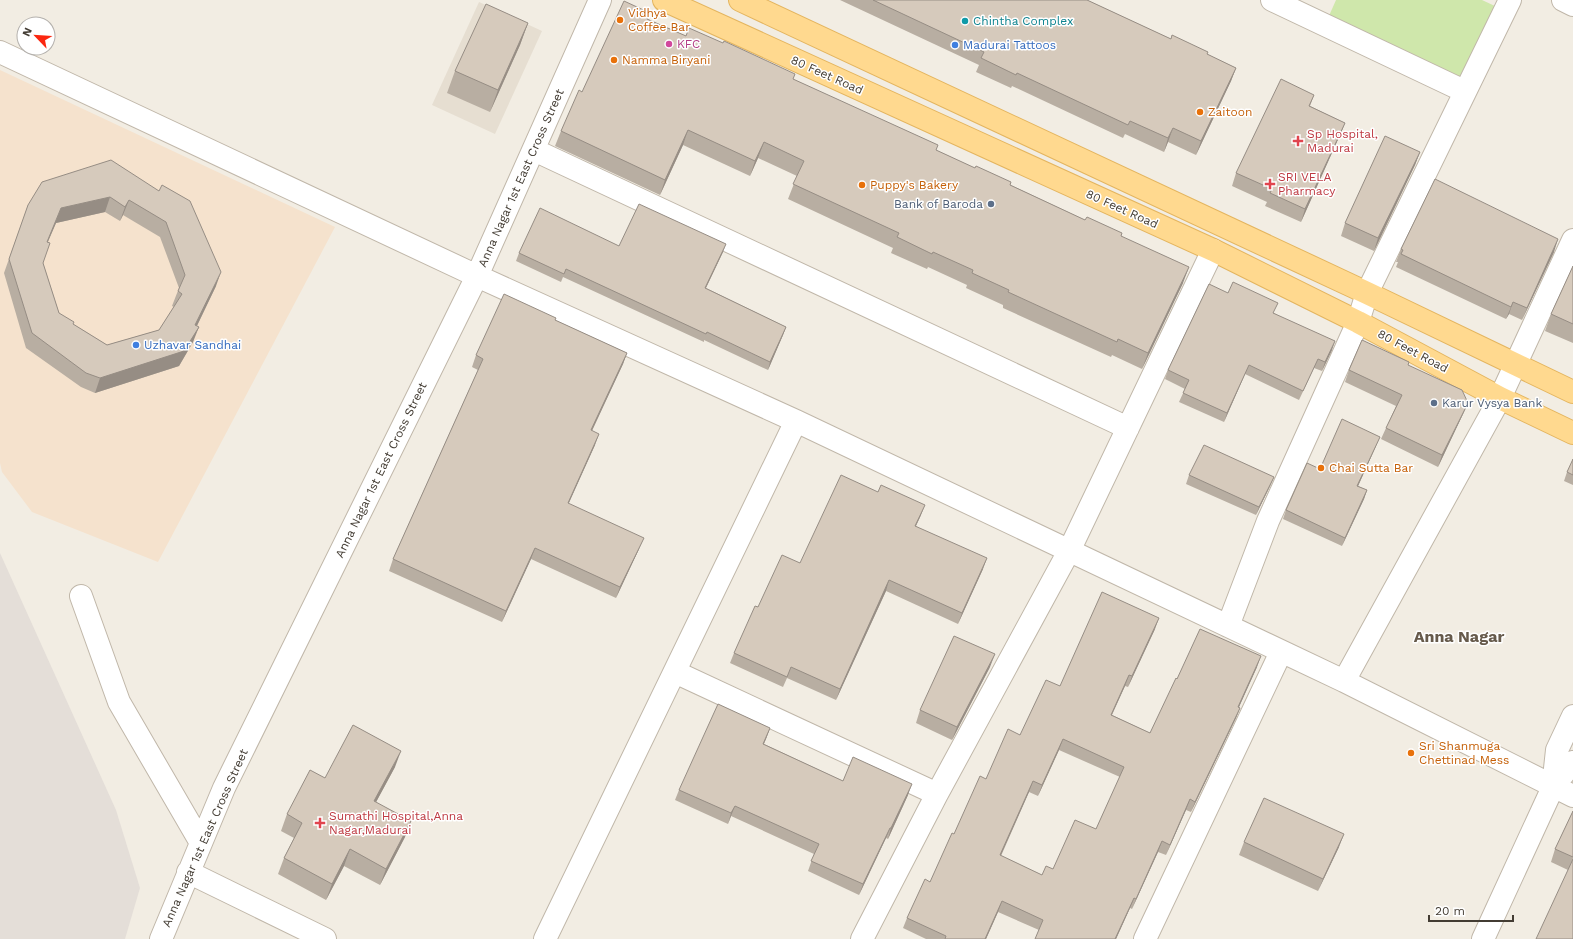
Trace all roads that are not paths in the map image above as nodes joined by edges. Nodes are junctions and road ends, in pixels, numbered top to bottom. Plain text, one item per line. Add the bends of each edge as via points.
1 (600, 0) edge
2 (664, 0) edge
3 (740, 0) edge
4 (1272, 0) edge
5 (1510, 0) edge
6 (1563, 0) edge
7 (1573, 5) edge
8 (0, 52) edge
9 (1464, 90) junction
10 (534, 150) junction
11 (1573, 240) edge
12 (1213, 250) junction
13 (477, 276) junction
14 (1367, 293) junction
15 (1358, 322) junction
16 (1516, 366) junction
17 (1573, 392) edge
18 (1500, 398) junction
19 (796, 421) junction
20 (1128, 428) junction
21 (1573, 433) edge
22 (1069, 551) junction
23 (81, 596) dead end
24 (1228, 626) junction
25 (1281, 652) junction
26 (675, 672) junction
27 (1344, 681) junction
28 (1573, 716) edge
29 (1573, 762) edge
30 (1553, 787) junction
31 (937, 794) junction
32 (1573, 796) edge
33 (201, 843) junction
34 (188, 872) junction
35 (161, 939) edge
36 (325, 939) edge
37 (546, 939) edge
38 (862, 939) edge
39 (1145, 939) edge
40 (1483, 939) edge

1 - 10 street, Anna Nagar 1st East Cross Street
2 - 12 main road, 80 Feet Road
3 - 14 main road
4 - 9 street
5 - 9 street
6 - 7 street
8 - 13 street
9 - 14 street
10 - 13 street, Anna Nagar 1st East Cross Street
10 - 20 street
11 - 16 street
12 - 15 main road, 80 Feet Road
12 - 20 street
13 - 19 street
13 - 33 street, Anna Nagar 1st East Cross Street via 224,788
14 - 15 street
14 - 16 main road
15 - 18 main road, 80 Feet Road
15 - 24 street via 1268,521
16 - 17 main road
16 - 18 street
18 - 21 main road, 80 Feet Road
18 - 27 street
19 - 22 street
19 - 26 street
20 - 22 street
22 - 24 street
22 - 31 street
23 - 33 street via 119,702
24 - 25 street
25 - 27 street
25 - 39 street
26 - 31 street
26 - 37 street
27 - 30 street
28 - 30 street via 1557,750
29 - 30 street
30 - 32 street
30 - 40 street
31 - 38 street
33 - 34 street, Anna Nagar 1st East Cross Street
34 - 35 street, Anna Nagar 1st East Cross Street
34 - 36 street

